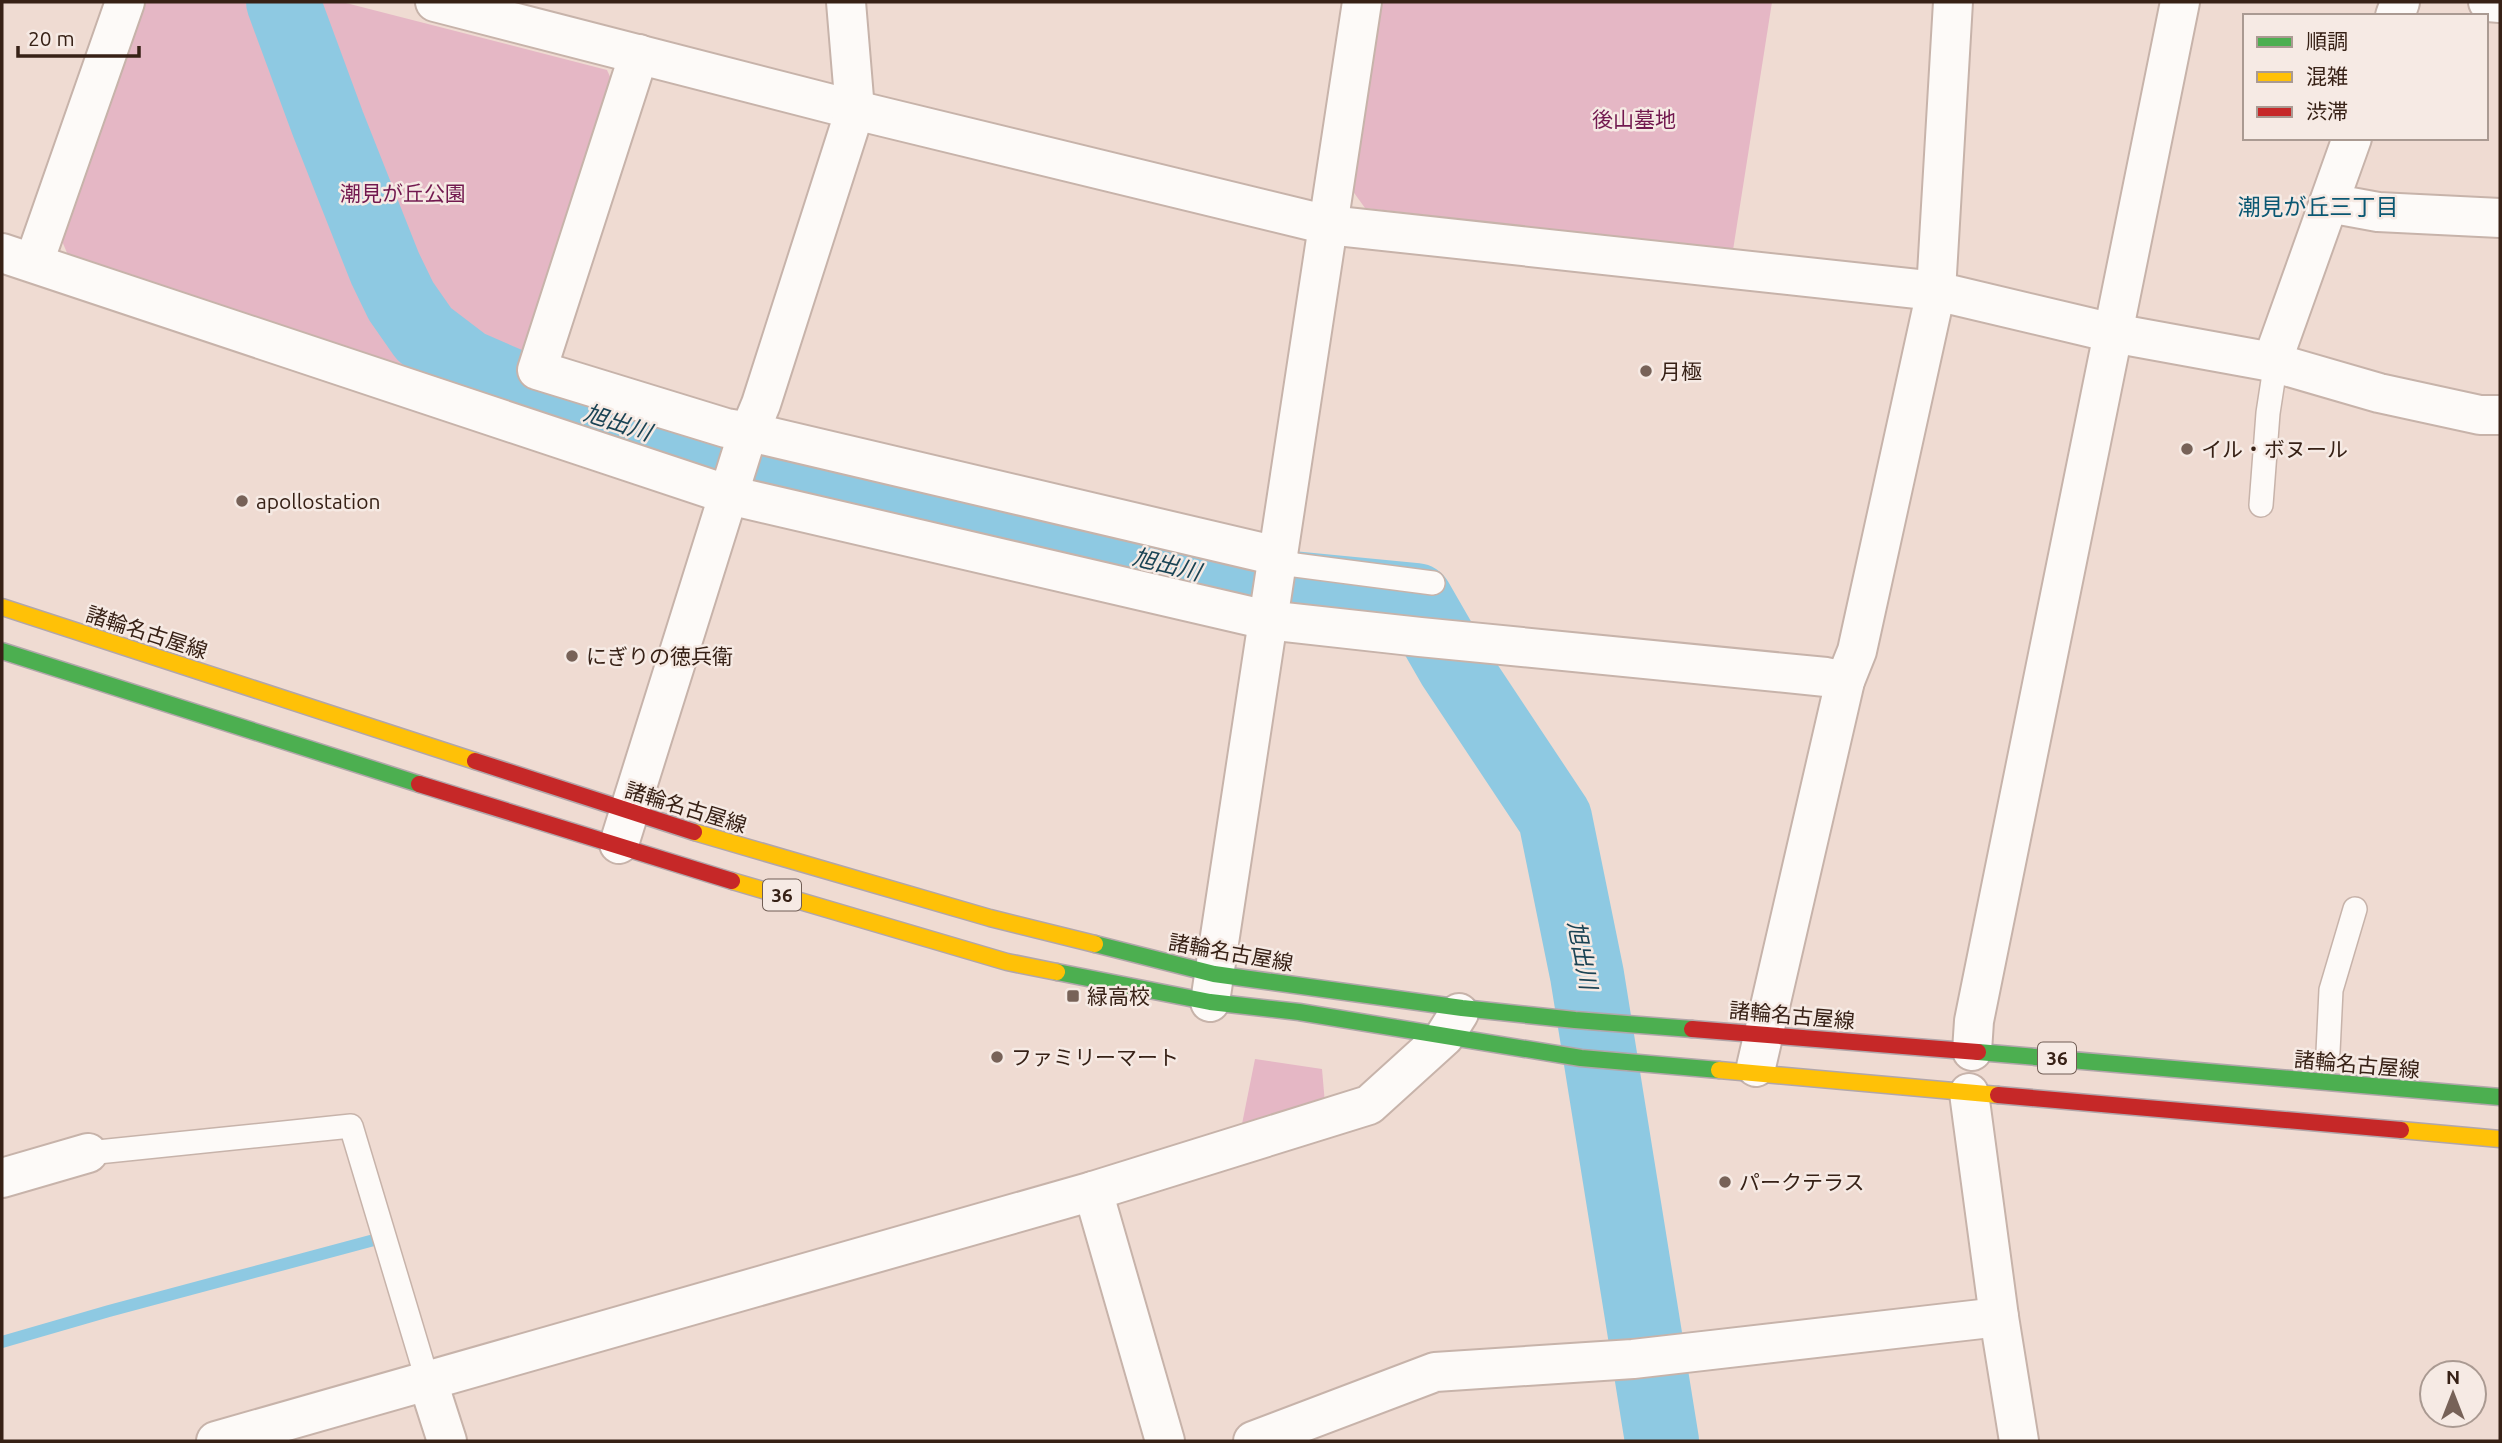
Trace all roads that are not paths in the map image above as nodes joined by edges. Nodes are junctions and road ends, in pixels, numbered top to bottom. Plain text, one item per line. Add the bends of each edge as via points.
1 (125, 2) edge
2 (435, 2) edge
3 (846, 2) edge
4 (1362, 2) edge
5 (1953, 2) edge
6 (2180, 2) edge
7 (2488, 2) edge
8 (2500, 2) edge
9 (639, 54) junction
10 (855, 110) junction
11 (2351, 140) edge
12 (2329, 203) junction
13 (2500, 218) edge
14 (1328, 225) junction
15 (18, 258) edge
16 (1936, 291) junction
17 (2113, 332) junction
18 (2272, 362) junction
19 (2500, 415) edge
20 (739, 461) junction
21 (2261, 505) dead end
22 (1433, 583) dead end
23 (1273, 587) junction
24 (2, 607) edge
25 (2, 651) edge
26 (1845, 681) junction
27 (624, 829) junction
28 (2355, 909) dead end
29 (1212, 988) junction
30 (1453, 1023) junction
31 (1764, 1033) junction
32 (1972, 1051) junction
33 (2328, 1052) dead end
34 (1754, 1072) junction
35 (1969, 1093) junction
36 (2500, 1097) edge
37 (2500, 1139) edge
38 (88, 1153) joint
39 (2, 1178) edge
40 (1093, 1191) junction
41 (1999, 1317) junction
42 (427, 1379) junction
43 (216, 1441) edge
44 (447, 1441) edge
45 (1165, 1441) edge
46 (1253, 1441) edge
47 (2019, 1441) edge

1 - 15 street
2 - 9 street
3 - 10 street
4 - 14 street
5 - 16 street
6 - 17 street
7 - 8 street
9 - 10 street
9 - 20 street via 537,370 726,428
10 - 14 street
10 - 20 street
11 - 12 street
12 - 13 street via 2378,212
12 - 18 street
14 - 16 street
14 - 23 street
15 - 20 street
16 - 17 street
16 - 26 street via 1857,651
17 - 18 street
17 - 32 street via 1974,1021
18 - 19 street via 2379,393 2480,415
18 - 21 lane
20 - 23 street
20 - 23 street
20 - 27 street
22 - 23 lane via 1295,565
23 - 26 street via 1438,639
23 - 29 street
24 - 27 main road, 諸輪名古屋線 / 36
25 - 27 main road, 諸輪名古屋線 / 36
26 - 31 street
27 - 29 main road, 諸輪名古屋線 / 36 via 693,832
27 - 29 main road, 諸輪名古屋線 / 36 via 1007,962
28 - 33 lane via 2331,989
29 - 30 main road, 諸輪名古屋線 / 36
29 - 30 main road, 諸輪名古屋線 / 36 via 1299,1012
30 - 31 main road, 諸輪名古屋線 / 36 via 1575,1020
30 - 34 main road, 諸輪名古屋線 / 36 via 1581,1058
30 - 40 street via 1369,1105
31 - 32 main road, 諸輪名古屋線 / 36
31 - 34 street
32 - 36 main road, 諸輪名古屋線 / 36
34 - 35 main road, 諸輪名古屋線 / 36
35 - 37 main road, 諸輪名古屋線 / 36
35 - 41 street
38 - 39 street
38 - 42 lane via 351,1126
40 - 42 street
40 - 45 street
41 - 46 street via 1649,1357 1435,1372
41 - 47 street
42 - 43 street
42 - 44 street

